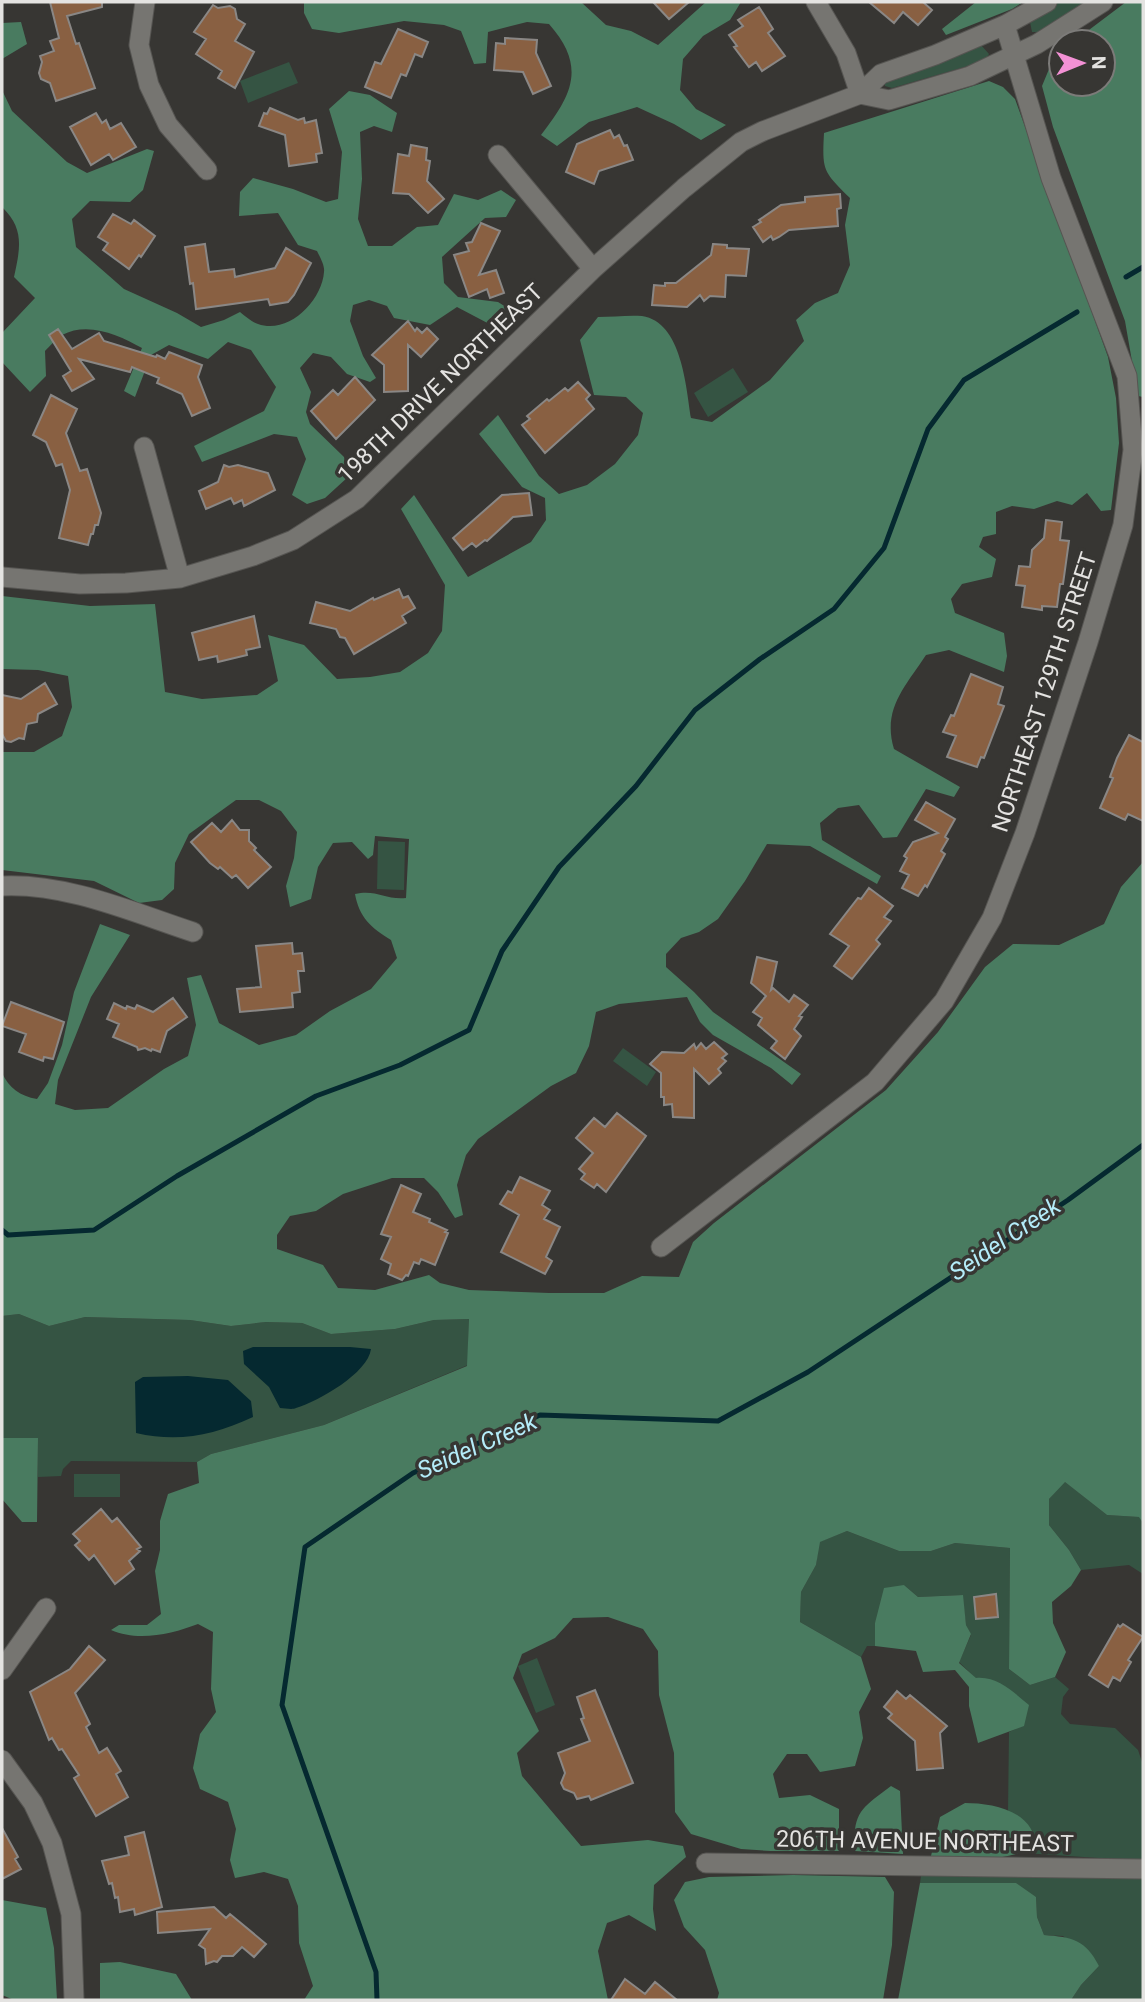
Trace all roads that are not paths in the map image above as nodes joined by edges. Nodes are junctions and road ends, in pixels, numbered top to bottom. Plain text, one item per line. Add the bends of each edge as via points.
1 (145, 2) edge
2 (816, 2) edge
3 (1047, 2) edge
4 (1103, 2) edge
5 (1005, 26) junction
6 (1015, 56) junction
7 (860, 94) junction
8 (498, 155) dead end
9 (207, 170) dead end
10 (593, 269) junction
11 (144, 447) dead end
12 (2, 577) edge
13 (180, 578) junction
14 (2, 886) edge
15 (193, 932) dead end
16 (661, 1247) dead end
17 (46, 1608) dead end
18 (2, 1670) edge
19 (2, 1759) edge
20 (706, 1863) dead end
21 (1143, 1869) edge
22 (74, 2000) edge

1 - 9 street via 139,45 149,85 168,125
2 - 7 street via 846,53
3 - 5 street, 198TH DRIVE NORTHEAST
4 - 6 street, 198TH DRIVE NORTHEAST
5 - 6 street, NORTHEAST 129TH STREET
5 - 7 street, 198TH DRIVE NORTHEAST via 881,74
6 - 7 street, 198TH DRIVE NORTHEAST via 970,76 889,100
6 - 16 street, NORTHEAST 129TH STREET via 1051,178 1127,376 1133,450 1123,525 1092,630 992,918 944,1001 875,1082
7 - 10 street, 198TH DRIVE NORTHEAST via 741,142
8 - 10 street
10 - 13 street, 198TH DRIVE NORTHEAST via 357,499 293,540
11 - 13 street
12 - 13 street, 198TH DRIVE NORTHEAST via 80,584
14 - 15 street via 22,885 94,899
17 - 18 street
19 - 22 street via 33,1803 52,1843 71,1914
20 - 21 street, 206TH AVENUE NORTHEAST

